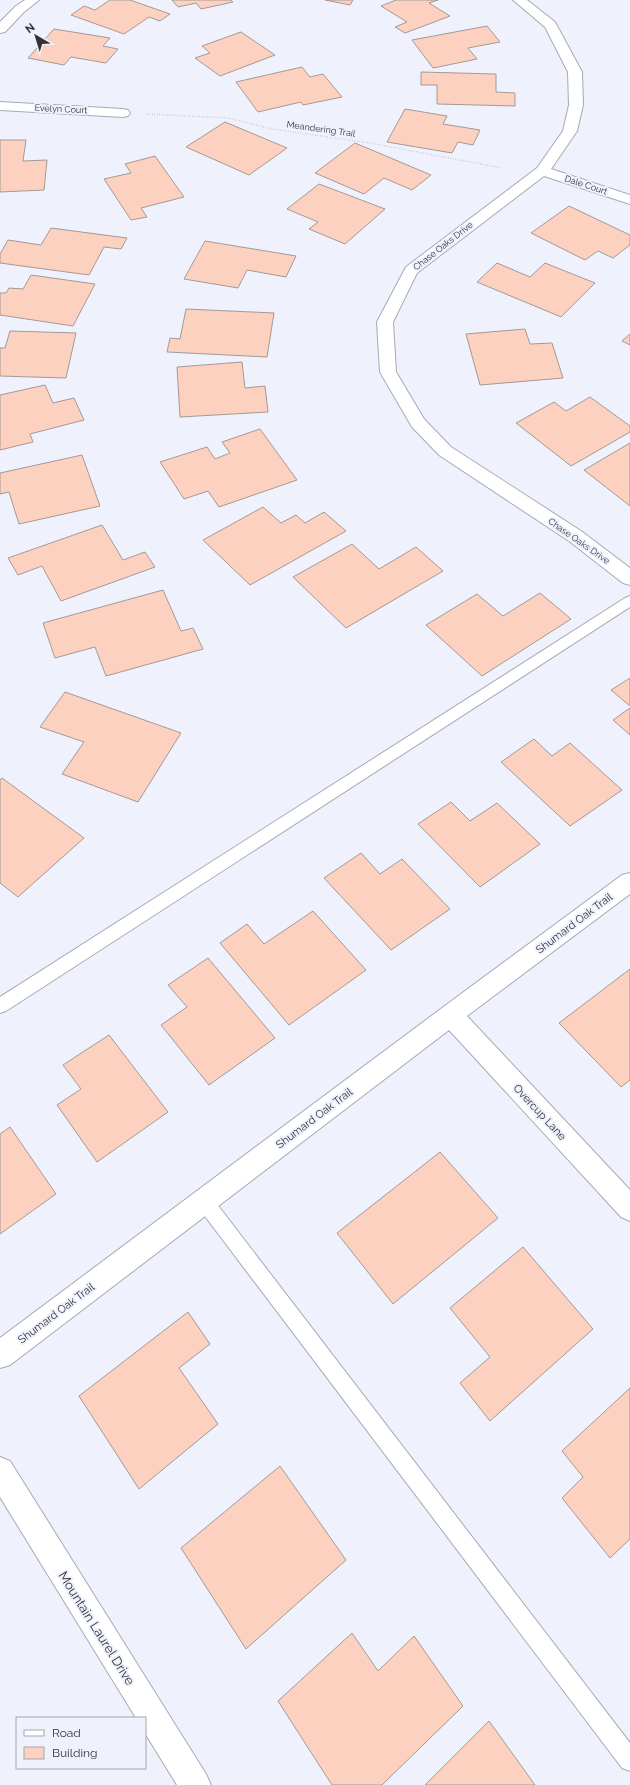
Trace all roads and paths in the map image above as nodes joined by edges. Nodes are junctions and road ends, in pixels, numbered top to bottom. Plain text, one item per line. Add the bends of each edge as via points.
1 (34, 0) edge
2 (518, 0) edge
3 (0, 29) edge
4 (0, 106) edge
5 (123, 113) joint
6 (509, 169) dead end
7 (542, 171) junction
8 (630, 200) edge
9 (630, 578) edge
10 (630, 601) edge
11 (630, 882) edge
12 (0, 1006) edge
13 (450, 1015) junction
14 (204, 1201) junction
15 (630, 1208) edge
16 (0, 1355) edge
17 (0, 1471) edge
18 (630, 1760) edge
19 (195, 1785) edge

1 - 3 street via 20,9
2 - 7 street, Chase Oaks Drive via 550,25 575,72 576,105 570,131
4 - 5 street, Evelyn Court
5 - 6 path, Meandering Trail via 228,118 272,129 370,143
7 - 8 street, Dale Court
7 - 9 street, Chase Oaks Drive via 411,270 385,322 388,372 418,423 445,451 575,536
10 - 12 lane
11 - 13 street, Shumard Oak Trail
13 - 14 street, Shumard Oak Trail
13 - 15 street, Overcup Lane
14 - 16 street, Shumard Oak Trail
14 - 18 lane
17 - 19 street, Mountain Laurel Drive

